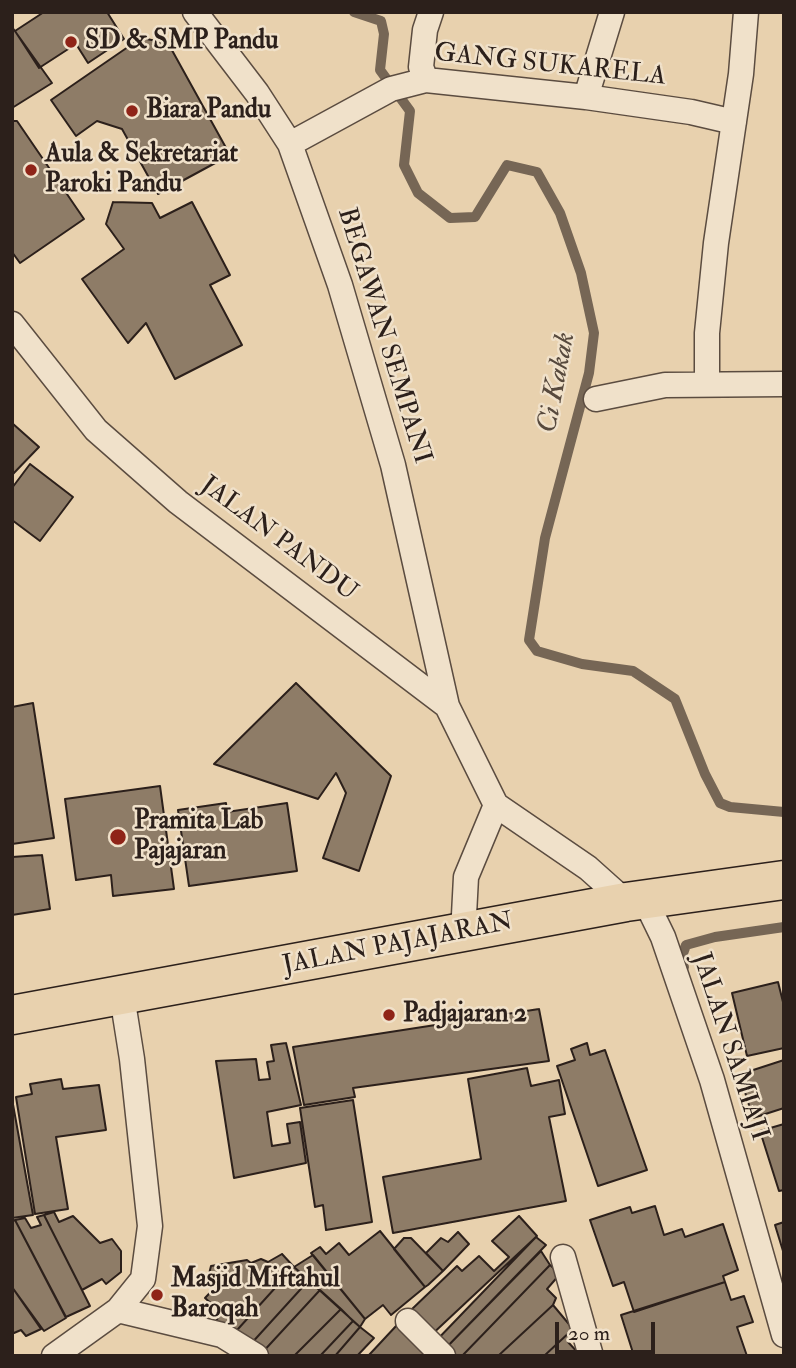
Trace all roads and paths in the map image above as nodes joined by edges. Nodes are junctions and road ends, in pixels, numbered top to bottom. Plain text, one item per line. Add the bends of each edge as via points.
1 (195, 12) edge
2 (431, 12) edge
3 (612, 12) edge
4 (746, 12) edge
5 (421, 81) junction
6 (586, 97) junction
7 (734, 122) junction
8 (290, 144) junction
9 (12, 324) edge
10 (707, 383) junction
11 (784, 384) edge
12 (597, 399) dead end
13 (447, 706) junction
14 (496, 805) junction
15 (784, 880) edge
16 (636, 901) junction
17 (463, 934) junction
18 (122, 996) junction
19 (12, 1015) edge
20 (563, 1258) dead end
21 (118, 1310) junction
22 (408, 1321) dead end
23 (784, 1335) edge
24 (54, 1356) edge
25 (256, 1356) edge
26 (443, 1356) edge
27 (591, 1356) edge

1 - 8 street, BEGAWAN SEMPANI
2 - 5 street
3 - 6 street
4 - 7 street
5 - 6 street, GANG SUKARELA
5 - 8 street, GANG SUKARELA via 391,89
6 - 7 street, GANG SUKARELA
7 - 10 street via 707,333
8 - 13 street, BEGAWAN SEMPANI via 340,285 393,466
9 - 13 street, JALAN PANDU via 96,430 116,448 178,502
10 - 11 street
10 - 12 street via 665,385
13 - 14 street, JALAN PANDU
14 - 16 street, JALAN PANDU
14 - 17 street via 466,877
15 - 16 highway, JALAN PAJAJARAN
16 - 17 highway, JALAN PAJAJARAN
16 - 23 street, JALAN SAMIAJI via 663,937 712,1080
17 - 18 highway, JALAN PAJAJARAN
18 - 19 highway, JALAN PAJAJARAN
18 - 21 street via 149,1226 143,1279
20 - 27 street
21 - 24 street
21 - 25 street via 222,1335
22 - 26 street

